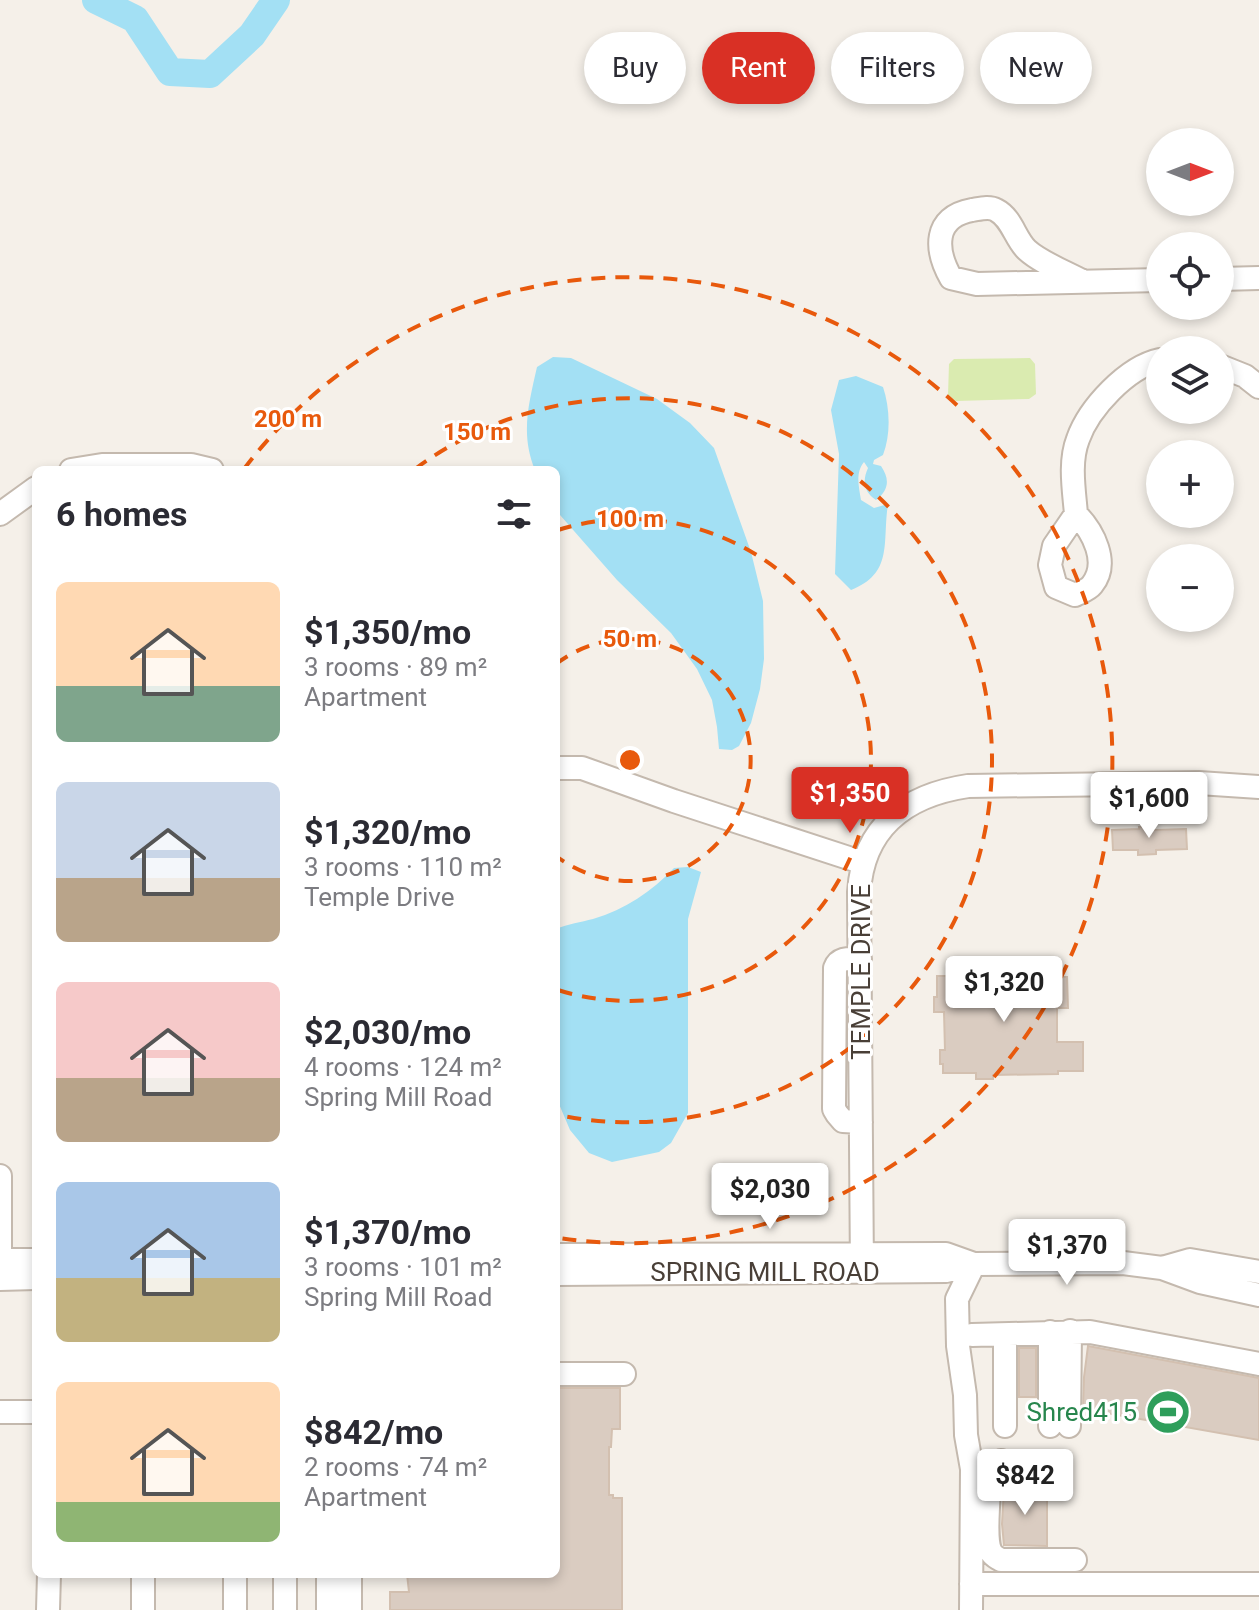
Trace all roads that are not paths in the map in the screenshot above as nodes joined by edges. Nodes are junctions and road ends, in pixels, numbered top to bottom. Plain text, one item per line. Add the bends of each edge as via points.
1 (1259, 278) edge
2 (1234, 279) edge
3 (1146, 280) edge
4 (1082, 281) junction
5 (1146, 364) edge
6 (1234, 372) edge
7 (1259, 387) edge
8 (96, 466) edge
9 (195, 466) edge
10 (32, 491) edge
11 (0, 514) edge
12 (1076, 514) dead end
13 (560, 768) edge
14 (1259, 787) edge
15 (864, 863) junction
16 (0, 1176) edge
17 (560, 1255) edge
18 (0, 1259) edge
19 (32, 1260) edge
20 (862, 1262) junction
21 (974, 1264) junction
22 (1162, 1268) junction
23 (1259, 1272) edge
24 (560, 1274) edge
25 (32, 1278) edge
26 (0, 1279) edge
27 (1259, 1295) edge
28 (1060, 1331) junction
29 (972, 1335) junction
30 (1005, 1335) junction
31 (1259, 1364) edge
32 (560, 1374) edge
33 (624, 1374) dead end
34 (965, 1395) junction
35 (0, 1412) edge
36 (32, 1412) edge
37 (1005, 1426) dead end
38 (1060, 1426) dead end
39 (1001, 1461) dead end
40 (1075, 1560) dead end
41 (49, 1578) edge
42 (143, 1578) edge
43 (235, 1578) edge
44 (285, 1578) edge
45 (328, 1578) edge
46 (350, 1578) edge
47 (971, 1584) junction
48 (1259, 1584) edge
49 (48, 1610) edge
50 (143, 1610) edge
51 (235, 1610) edge
52 (285, 1610) edge
53 (328, 1610) edge
54 (350, 1610) edge
55 (971, 1610) edge

1 - 2 street
3 - 4 street
4 - 4 street via 977,284 951,278 939,251 941,235 950,218 996,209 1025,249
5 - 12 street via 1115,385 1077,440
6 - 7 street
8 - 9 street
10 - 11 street
13 - 15 street via 582,768
14 - 15 street, TEMPLE DRIVE via 1199,783 945,789 890,819 877,833
15 - 20 street, TEMPLE DRIVE
16 - 18 street
17 - 20 street, SPRING MILL ROAD
18 - 19 street
20 - 21 street, SPRING MILL ROAD via 946,1254
20 - 24 street, SPRING MILL ROAD
21 - 22 street, SPRING MILL ROAD via 1123,1263
21 - 29 street
21 - 34 street via 957,1299
22 - 23 street, SPRING MILL ROAD via 1190,1260
22 - 27 street, SPRING MILL ROAD
25 - 26 street
28 - 30 street
28 - 31 street via 1105,1334
28 - 38 street
29 - 30 street
29 - 34 street
30 - 37 street
32 - 33 street
34 - 47 street via 972,1469
35 - 36 street
39 - 40 street via 993,1466 989,1486 989,1546 994,1556
41 - 49 street
42 - 50 street
43 - 51 street
44 - 52 street
45 - 53 street
46 - 54 street
47 - 48 street
47 - 55 street

